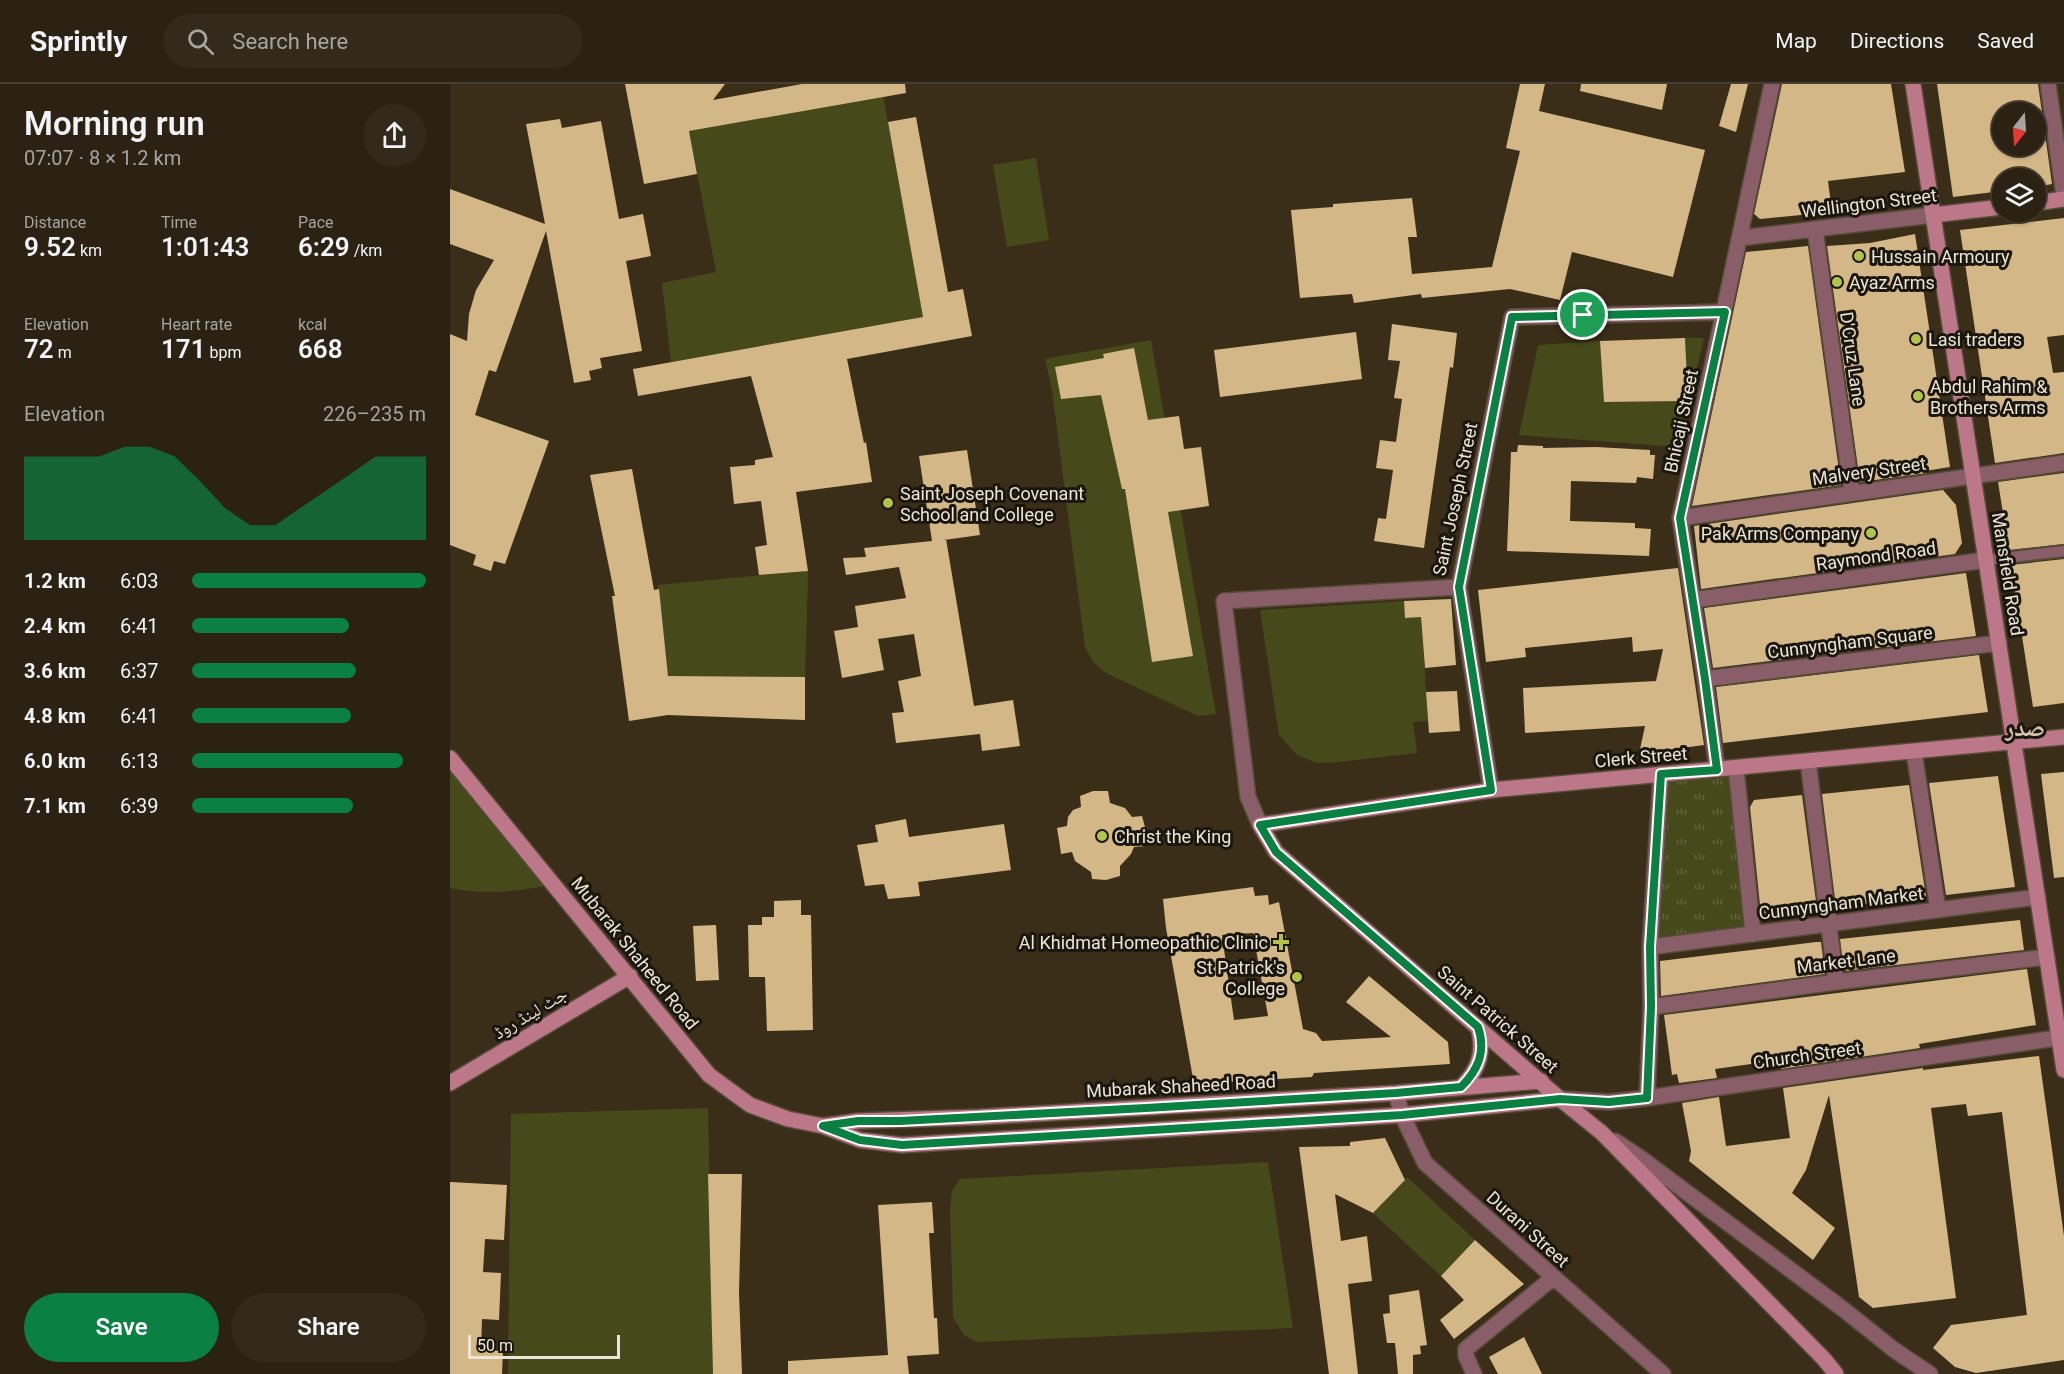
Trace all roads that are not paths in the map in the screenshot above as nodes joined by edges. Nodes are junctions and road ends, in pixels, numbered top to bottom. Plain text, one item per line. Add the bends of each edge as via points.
1 (1772, 84) edge
2 (1913, 84) edge
3 (2048, 84) edge
4 (2064, 197) edge
5 (2046, 201) edge
6 (1992, 208) edge
7 (1933, 215) junction
8 (1815, 229) junction
9 (1740, 238) junction
10 (1725, 312) junction
11 (2064, 463) edge
12 (1973, 476) junction
13 (1852, 493) junction
14 (1680, 518) junction
15 (2064, 551) edge
16 (1986, 560) junction
17 (1459, 587) junction
18 (1694, 600) junction
19 (1999, 643) junction
20 (1705, 679) junction
21 (2064, 737) edge
22 (2013, 743) junction
23 (1914, 752) junction
24 (450, 758) edge
25 (1809, 761) junction
26 (1736, 768) junction
27 (1717, 770) junction
28 (1661, 774) junction
29 (1491, 790) junction
30 (1260, 825) junction
31 (2038, 897) junction
32 (1938, 910) junction
33 (1829, 924) junction
34 (1753, 934) junction
35 (1650, 947) junction
36 (2047, 957) junction
37 (630, 976) junction
38 (1836, 982) junction
39 (1651, 1007) junction
40 (1478, 1027) junction
41 (2062, 1037) edge
42 (2064, 1070) edge
43 (1541, 1081) junction
44 (450, 1083) edge
45 (1461, 1087) junction
46 (1396, 1093) junction
47 (1647, 1098) junction
48 (1560, 1099) junction
49 (1402, 1115) junction
50 (823, 1126) junction
51 (1602, 1133) junction
52 (1554, 1277) junction
53 (1474, 1374) edge
54 (1663, 1374) edge
55 (1836, 1374) edge
56 (1930, 1374) edge

1 - 9 street, Bhicaji Street
2 - 7 street, Mansfield Road
3 - 4 street
4 - 5 street
6 - 7 street, Wellington Street
7 - 8 street, Wellington Street
7 - 12 street, Mansfield Road
8 - 9 street, Wellington Street
8 - 13 street, D'Cruz Lane
9 - 10 street, Bhicaji Street
10 - 14 street, Bhicaji Street
10 - 17 street, Saint Joseph Street via 1512,317
11 - 12 street, Malvery Street
12 - 13 street, Malvery Street
12 - 16 street, Mansfield Road
13 - 14 street, Malvery Street
14 - 18 street, Bhicaji Street
15 - 16 lane, Raymond Road
16 - 18 street, Raymond Road
16 - 19 street, Mansfield Road
17 - 29 street
17 - 30 street, Saint Joseph Street via 1224,601 1248,797
18 - 20 street, Bhicaji Street
19 - 20 street, Cunnyngham Square
19 - 22 street, Mansfield Road
20 - 27 street, Bhicaji Street
21 - 22 street, Clerk Street
22 - 23 street, Clerk Street
22 - 31 street, Mansfield Road
23 - 25 street, Clerk Street
23 - 32 street
24 - 37 street, Mubarak Shaheed Road
25 - 26 street, Clerk Street
25 - 33 street
26 - 27 street, Clerk Street
26 - 34 street
27 - 28 street, Clerk Street
28 - 29 street, Clerk Street
28 - 35 street
29 - 30 street, Clerk Street
30 - 40 street, Saint Patrick Street via 1276,852
31 - 32 street, Cunnyngham Market
31 - 36 street, Mansfield Road
32 - 33 street, Cunnyngham Market
33 - 34 street, Cunnyngham Market
33 - 38 street
34 - 35 street, Cunnyngham Market
35 - 39 street
36 - 38 street, Market Lane
36 - 41 street, Mansfield Road
37 - 44 street, جٹ لینڈ روڈ
37 - 50 street, Mubarak Shaheed Road via 709,1075 750,1105
38 - 39 street, Market Lane
39 - 47 street
40 - 43 street, Saint Patrick Street
40 - 45 street via 1480,1059
41 - 42 street, Mansfield Road
41 - 47 street, Church Street
43 - 45 street, Mubarak Shaheed Road
43 - 48 street, Saint Patrick Street
45 - 46 street, Mubarak Shaheed Road
46 - 49 street, Durani Street
46 - 50 street, Mubarak Shaheed Road
47 - 48 street, Church Street via 1609,1102
48 - 49 street, Mubarak Shaheed Road
48 - 51 street, Saint Patrick Street
49 - 50 street, Mubarak Shaheed Road via 902,1145 860,1140
49 - 52 street, Durani Street via 1425,1163
51 - 55 street, Saint Patrick Street
51 - 56 street
52 - 53 street via 1466,1349
52 - 54 street, Durani Street

